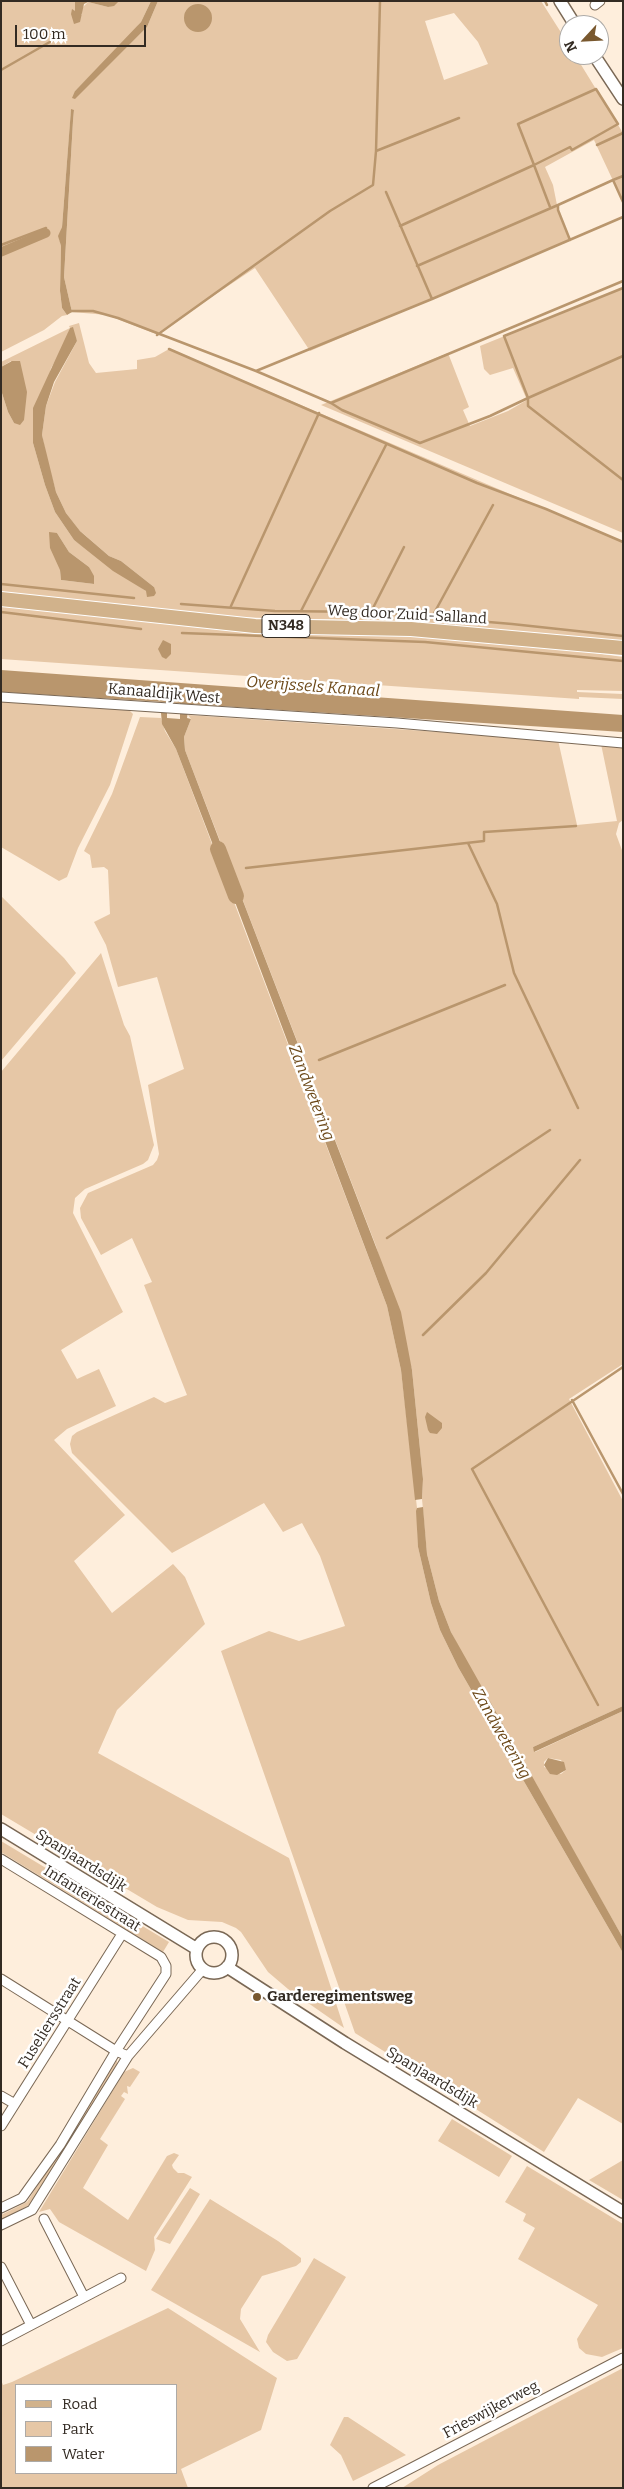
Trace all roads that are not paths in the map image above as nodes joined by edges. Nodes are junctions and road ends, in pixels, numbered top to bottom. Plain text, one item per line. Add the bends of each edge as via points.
1 (560, 1) edge
2 (569, 15) edge
3 (601, 65) edge
4 (623, 99) edge
5 (1, 599) edge
6 (572, 643) junction
7 (623, 648) edge
8 (623, 653) edge
9 (1, 697) edge
10 (623, 743) edge
11 (1, 1829) edge
12 (1, 1859) edge
13 (122, 1934) junction
14 (197, 1949) junction
15 (227, 1967) junction
16 (203, 1969) junction
17 (1, 1979) edge
18 (68, 2020) junction
19 (116, 2051) junction
20 (128, 2056) junction
21 (1, 2096) edge
22 (15, 2104) junction
23 (1, 2126) edge
24 (1, 2208) edge
25 (623, 2212) edge
26 (44, 2219) dead end
27 (1, 2226) edge
28 (1, 2267) edge
29 (121, 2278) dead end
30 (84, 2297) junction
31 (31, 2325) junction
32 (1, 2341) edge
33 (623, 2358) edge
34 (373, 2488) edge

1 - 2 street
3 - 4 street
5 - 6 main road, Weg door Zuid-Salland / N348 via 255,626 411,629
6 - 7 main road, Weg door Zuid-Salland / N348
6 - 8 main road, Weg door Zuid-Salland / N348
9 - 10 street, Kanaaldijk West via 397,723
11 - 14 street, Spanjaardsdijk
12 - 13 street, Infanteriestraat
13 - 18 street, Fuseliersstraat
13 - 19 street, Infanteriestraat via 161,1957 166,1974
14 - 15 street via 206,1939 220,1938 230,1947
14 - 16 street via 197,1961
15 - 16 street via 213,1973
15 - 25 street, Spanjaardsdijk via 344,2043
16 - 20 street
17 - 18 street
18 - 19 street
18 - 22 street, Fuseliersstraat
19 - 20 street
19 - 24 street via 60,2145 22,2198
20 - 27 street via 32,2210
21 - 22 street
22 - 23 street, Fuseliersstraat
26 - 30 street
28 - 31 street
29 - 30 street
30 - 31 street
31 - 32 street
33 - 34 street, Frieswijkerweg

